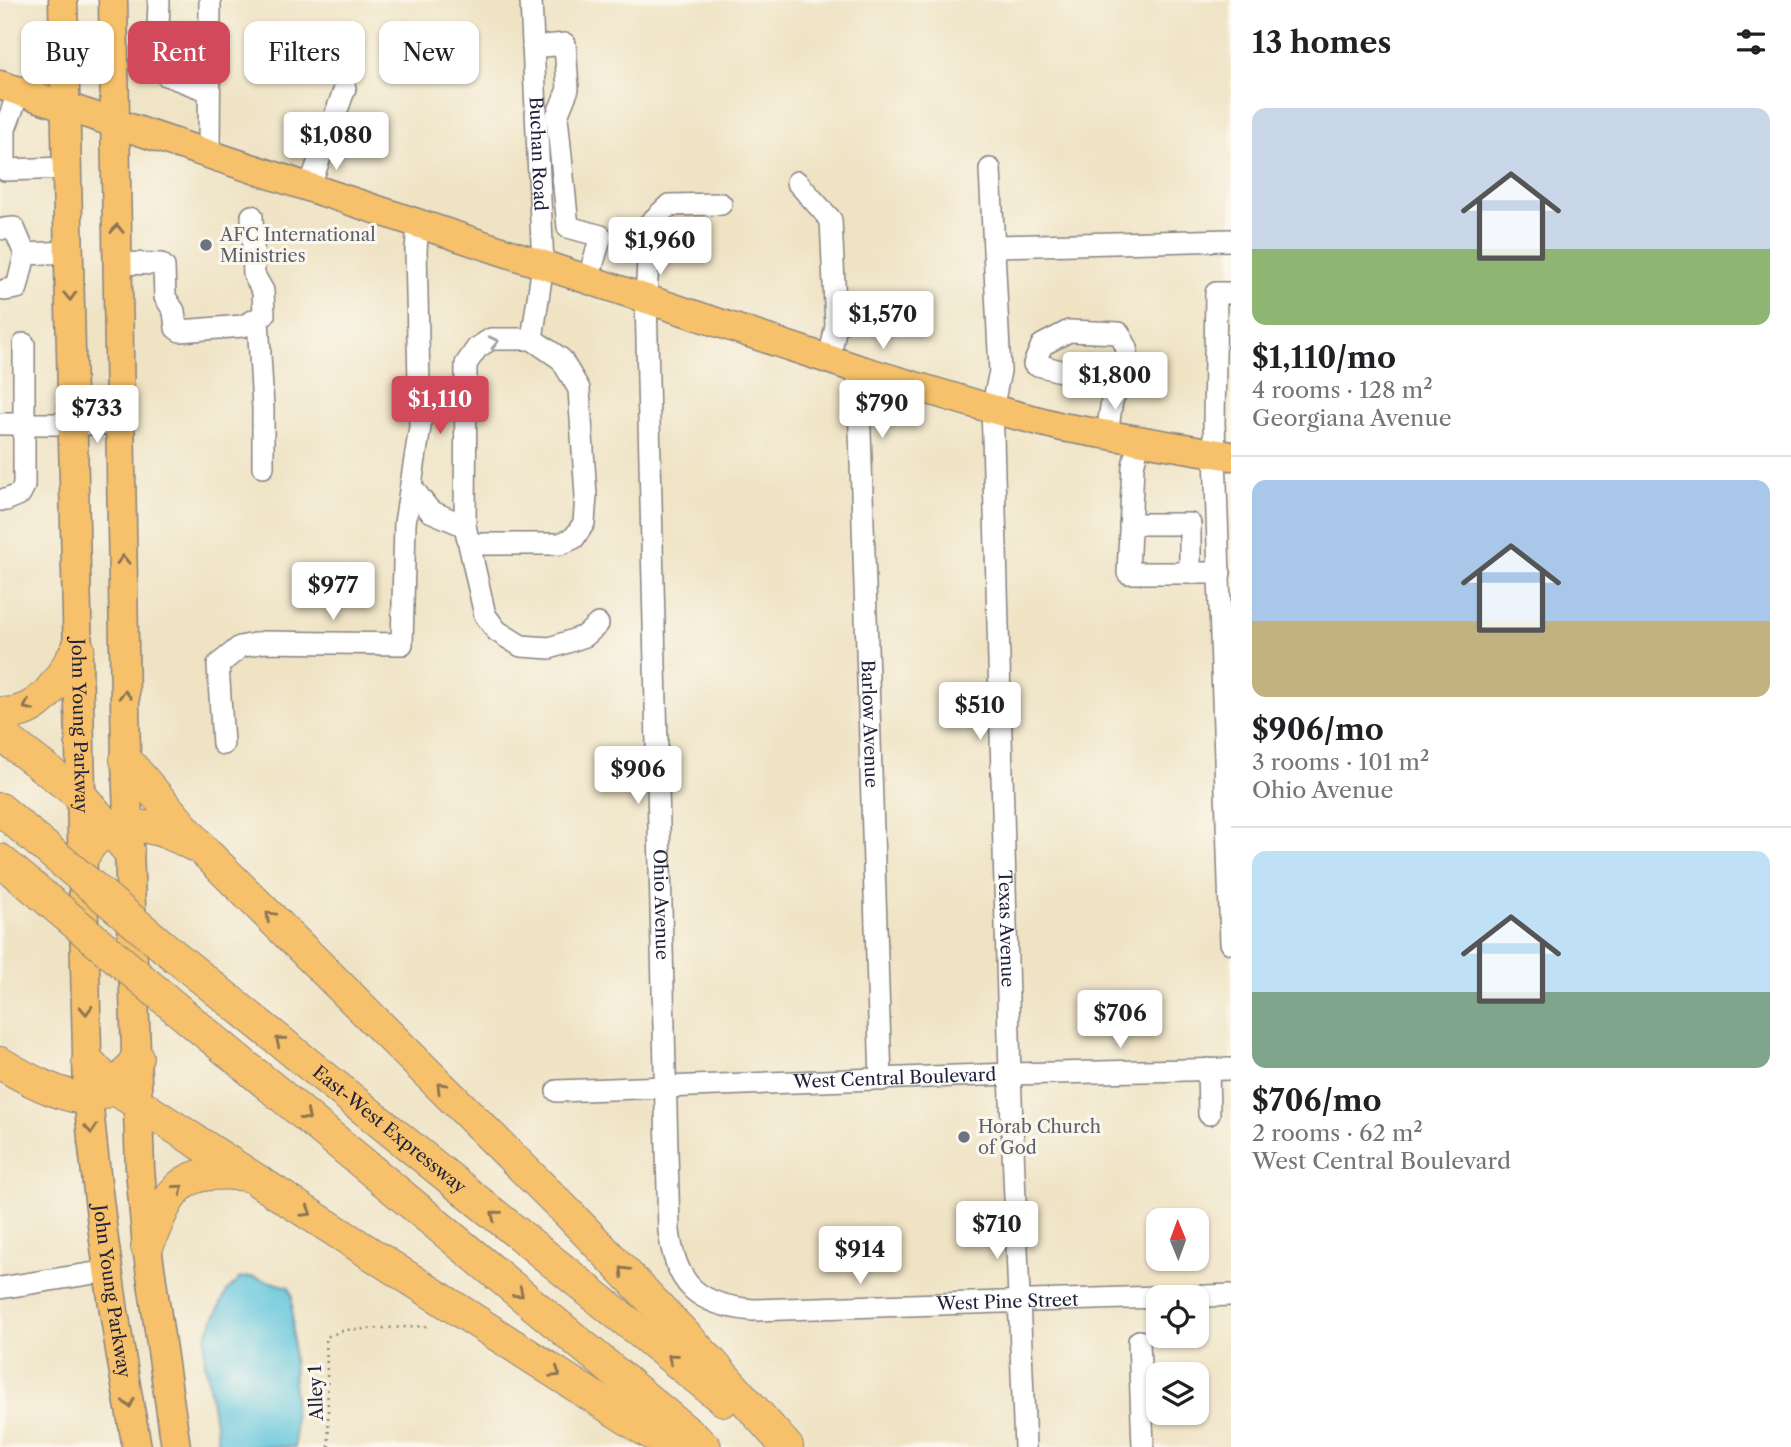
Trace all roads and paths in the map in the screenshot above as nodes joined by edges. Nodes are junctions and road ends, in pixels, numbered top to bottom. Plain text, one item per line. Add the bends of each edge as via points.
1 (63, 0) edge
2 (113, 0) edge
3 (159, 0) edge
4 (210, 0) edge
5 (531, 0) edge
6 (533, 47) junction
7 (9, 88) edge
8 (345, 88) dead end
9 (209, 91) junction
10 (65, 106) junction
11 (115, 123) junction
12 (209, 155) junction
13 (562, 166) junction
14 (67, 168) junction
15 (990, 169) dead end
16 (539, 170) junction
17 (797, 182) dead end
18 (309, 188) junction
19 (721, 204) dead end
20 (251, 216) dead end
21 (418, 225) junction
22 (4, 229) dead end
23 (1231, 240) edge
24 (994, 246) junction
25 (69, 252) junction
26 (25, 254) junction
27 (118, 263) junction
28 (543, 265) junction
29 (588, 280) junction
30 (5, 290) dead end
31 (1231, 293) edge
32 (646, 299) junction
33 (258, 319) junction
34 (533, 339) junction
35 (24, 344) dead end
36 (999, 354) junction
37 (829, 360) junction
38 (1034, 363) junction
39 (858, 369) junction
40 (1117, 386) junction
41 (992, 409) junction
42 (0, 424) edge
43 (24, 424) junction
44 (74, 424) junction
45 (121, 424) junction
46 (1107, 435) junction
47 (1139, 442) junction
48 (1223, 455) edge
49 (263, 467) dead end
50 (411, 486) junction
51 (0, 500) edge
52 (1130, 524) junction
53 (467, 535) junction
54 (1190, 573) junction
55 (1220, 573) junction
56 (598, 624) dead end
57 (78, 648) junction
58 (0, 713) edge
59 (0, 734) edge
60 (223, 744) dead end
61 (126, 761) junction
62 (81, 796) junction
63 (0, 809) edge
64 (122, 836) junction
65 (204, 851) junction
66 (82, 857) junction
67 (0, 860) edge
68 (1231, 943) edge
69 (137, 1057) joint
70 (88, 1061) joint
71 (0, 1063) edge
72 (1208, 1069) junction
73 (1231, 1069) edge
74 (1010, 1074) junction
75 (881, 1080) junction
76 (667, 1088) junction
77 (557, 1091) dead end
78 (112, 1096) junction
79 (1209, 1114) dead end
80 (250, 1175) junction
81 (147, 1247) junction
82 (108, 1271) junction
83 (0, 1288) edge
84 (693, 1292) joint
85 (1231, 1295) edge
86 (1209, 1296) edge
87 (1146, 1297) edge
88 (1019, 1302) junction
89 (428, 1326) dead end
90 (1139, 1341) dead end
91 (137, 1447) edge
92 (176, 1447) edge
93 (330, 1447) edge
94 (674, 1447) edge
95 (705, 1447) edge
96 (782, 1447) edge
97 (787, 1447) edge
98 (1025, 1447) edge
99 (1143, 1447) edge

1 - 10 main road, John Young Parkway
2 - 11 main road
3 - 9 street via 158,59 166,75
4 - 9 street
5 - 6 street, Buchan Road
6 - 13 street via 565,44 568,89 557,116
6 - 16 street, Buchan Road
7 - 10 main road
7 - 14 street via 5,170
8 - 18 street
9 - 12 street
10 - 11 main road
10 - 14 main road, John Young Parkway
11 - 12 main road
27 -> 11 main road
12 - 18 main road
13 - 16 street
13 - 29 street via 568,227 601,236
14 - 25 main road, John Young Parkway
15 - 24 street, Texas Avenue
16 - 28 street, Buchan Road
17 - 37 street via 831,220 836,326
18 - 21 main road
19 - 32 street, Ohio Avenue via 669,205 650,223
20 - 33 street via 254,275 263,291 264,315
21 - 28 main road
21 - 50 street via 420,427
22 - 26 street via 14,228
23 - 24 street
24 - 36 street, Texas Avenue
25 - 26 street
25 -> 44 main road, John Young Parkway
26 - 30 street via 17,288
27 - 33 street via 164,267 165,297 180,331 234,327
27 - 45 main road
28 - 29 main road
28 - 34 street, Buchan Road
29 - 32 main road
31 - 48 street via 1216,293
32 - 37 main road
32 - 76 street, Ohio Avenue
33 - 49 street
53 -> 34 street via 466,364 477,348 491,340
34 - 53 street via 561,359 579,389 584,523 573,538 560,544
35 - 43 street
36 - 38 street
36 - 41 street, Texas Avenue
37 - 39 main road
38 - 40 street
38 - 40 street via 1042,345 1069,331 1119,332 1126,348 1124,376
39 - 41 main road
39 - 75 street, Barlow Avenue
40 - 46 street
41 - 46 main road
41 - 74 street, Texas Avenue
42 - 43 street
43 - 44 street
43 - 51 street via 24,486 20,494
44 - 45 street
44 - 57 main road, John Young Parkway
61 -> 45 main road
46 - 47 main road
47 - 48 main road
47 - 52 street
48 - 55 street
50 - 53 street via 430,511
50 - 60 street via 405,523 402,643 264,642 240,647 218,666
52 - 54 street via 1190,524
52 - 54 street via 1128,573
53 - 56 street via 485,614 497,631 521,646 550,648 585,636
54 - 55 street
55 - 68 street
57 -> 58 highway via 51,691 30,708
57 - 62 main road, John Young Parkway
59 - 62 highway
61 - 64 main road
61 - 65 highway
62 - 64 highway
62 - 66 main road, John Young Parkway
96 -> 63 highway, East-West Expressway, bridge via 177,958
64 - 65 highway via 167,831
64 - 66 highway via 94,840
64 - 69 main road
97 -> 65 highway via 566,1210
66 -> 70 main road, John Young Parkway
67 -> 95 highway, bridge
69 - 78 highway
70 - 78 highway
71 - 78 highway via 63,1093
72 - 73 street, West Central Boulevard
72 - 74 street, West Central Boulevard
72 - 79 street
74 - 75 street, West Central Boulevard
74 - 88 street, Texas Avenue
75 - 76 street, West Central Boulevard
76 - 77 street, West Central Boulevard
76 - 84 street, Ohio Avenue via 668,1231 680,1276
78 - 80 highway
78 - 81 main road
78 -> 82 main road, John Young Parkway
81 -> 80 highway via 177,1188 196,1175 219,1171
80 -> 94 highway
81 - 92 main road
82 - 83 street
82 -> 91 main road, John Young Parkway
84 - 88 street, West Pine Street via 711,1302 753,1310
85 - 86 street
87 - 88 street, West Pine Street
88 - 98 street, Texas Avenue
89 - 93 path, Alley 1 via 345,1330 326,1337
90 - 99 street

